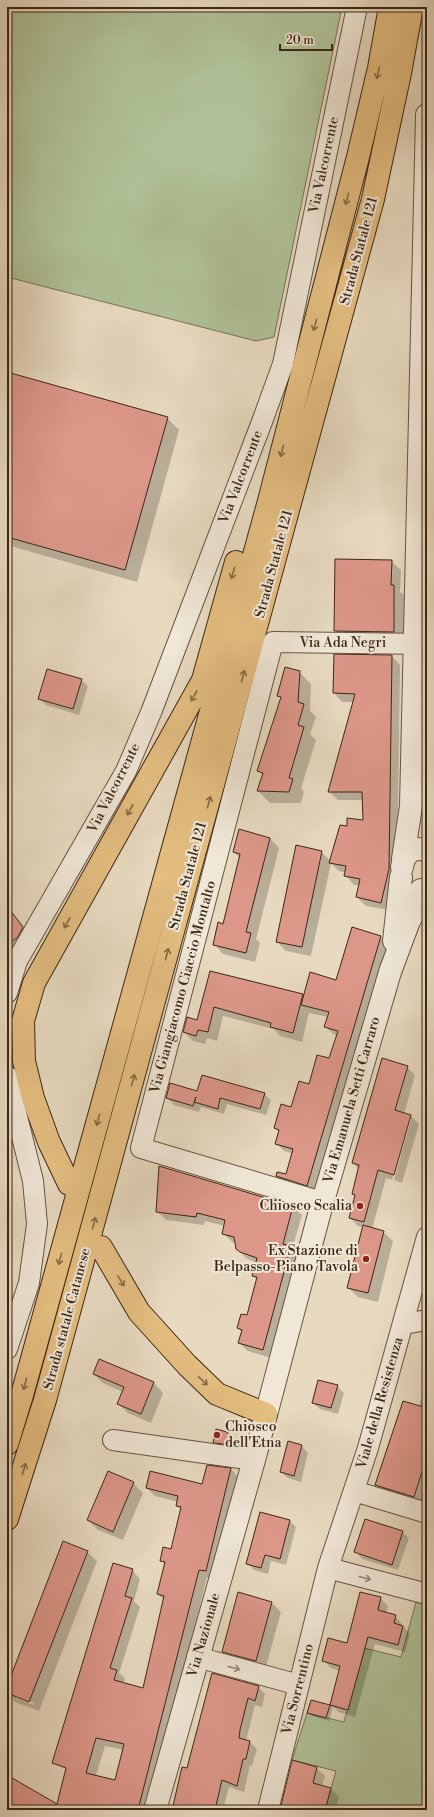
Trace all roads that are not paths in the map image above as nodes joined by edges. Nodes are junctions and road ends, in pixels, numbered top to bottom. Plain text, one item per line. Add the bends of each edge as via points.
1 (357, 7) edge
2 (390, 7) edge
3 (412, 7) edge
4 (427, 115) edge
5 (269, 501) junction
6 (273, 642) joint
7 (420, 643) edge
8 (411, 806) junction
9 (426, 851) edge
10 (402, 868) junction
11 (424, 889) edge
12 (390, 972) junction
13 (7, 993) edge
14 (7, 1076) edge
15 (108, 1083) joint
16 (122, 1117) joint
17 (69, 1184) dead end
18 (322, 1202) junction
19 (427, 1237) edge
20 (101, 1247) dead end
21 (427, 1320) edge
22 (404, 1324) junction
23 (7, 1349) edge
24 (266, 1414) junction
25 (113, 1440) dead end
26 (7, 1444) edge
27 (254, 1460) junction
28 (354, 1491) junction
29 (427, 1513) edge
30 (7, 1519) edge
31 (328, 1568) junction
32 (427, 1594) edge
33 (197, 1657) junction
34 (299, 1685) junction
35 (155, 1810) edge
36 (268, 1810) edge

1 - 13 street, Via Valcorrente via 283,364 126,772 17,960
2 -> 5 main road, Strada Statale 121 via 358,157
16 -> 3 main road, Strada Statale 121 via 374,199
4 - 7 street via 419,491
5 - 15 main road, Strada Statale 121
5 -> 17 main road via 242,542 203,680 34,983 29,998 23,1021 24,1061 33,1098 49,1142
6 - 7 street, Via Ada Negri
6 - 18 street, Via Giangiacomo Ciaccio Montalto via 141,1148
7 - 8 street
8 - 9 street
8 - 10 street
9 - 10 street via 410,851
10 - 11 street via 403,882 408,888 416,891
10 - 12 street
11 - 12 street
12 - 18 street, Via Emanuela Setti Carraro
14 - 23 street via 33,1181 37,1224 29,1283
15 -> 26 main road, Strada statale Catanese
30 -> 16 main road, Strada statale Catanese via 45,1400
18 - 24 street, Via Emanuela Setti Carraro
19 - 22 street, Viale della Resistenza
20 -> 24 main road via 139,1312 187,1365 217,1394
21 - 22 street
22 - 28 street, Viale della Resistenza
24 - 27 street, Via Emanuela Setti Carraro
25 - 27 street
27 - 33 street, Via Nazionale
28 - 29 street
28 - 31 street, Viale della Resistenza
31 -> 32 street
31 - 34 street, Via Sorrentino
33 -> 34 street
33 - 35 street, Via Nazionale
34 - 36 street, Via Sorrentino

